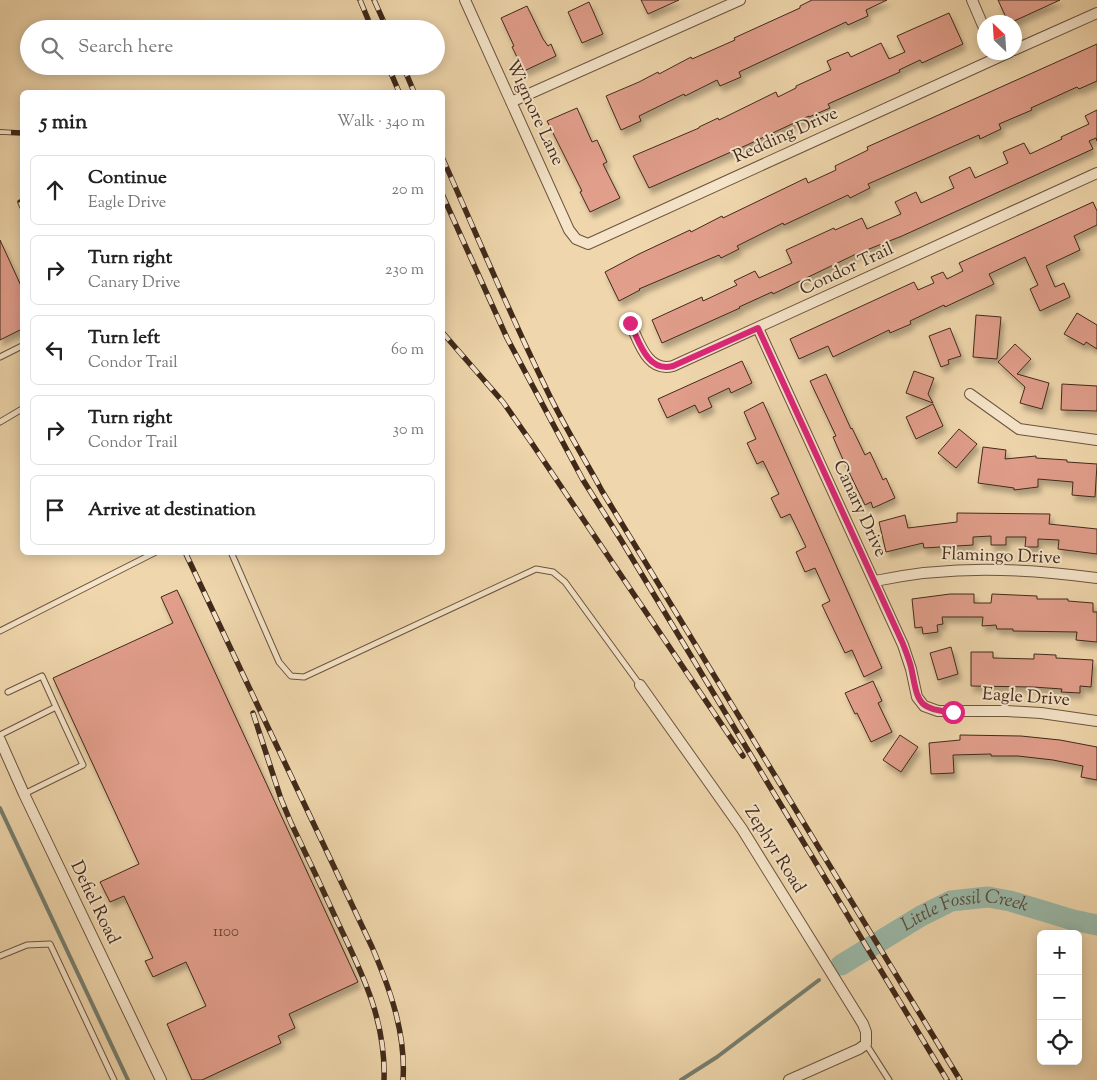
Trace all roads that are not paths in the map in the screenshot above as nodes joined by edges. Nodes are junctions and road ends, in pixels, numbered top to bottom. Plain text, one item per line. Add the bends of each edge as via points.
1 (465, 0) edge
2 (740, 0) edge
3 (972, 0) edge
4 (1097, 13) edge
5 (978, 15) edge
6 (1022, 46) edge
7 (986, 60) edge
8 (511, 102) junction
9 (1097, 173) edge
10 (576, 239) joint
11 (630, 323) dead end
12 (758, 328) junction
13 (20, 347) edge
14 (0, 356) edge
15 (970, 394) dead end
16 (20, 410) edge
17 (0, 422) edge
18 (1097, 440) edge
19 (150, 555) edge
20 (232, 555) edge
21 (1097, 578) edge
22 (874, 581) junction
23 (0, 631) edge
24 (640, 685) joint
25 (8, 692) dead end
26 (924, 706) joint
27 (56, 707) junction
28 (1097, 721) edge
29 (0, 734) edge
30 (0, 740) edge
31 (24, 794) junction
32 (0, 956) edge
33 (866, 1041) junction
34 (114, 1080) edge
35 (160, 1080) edge
36 (789, 1080) edge
37 (889, 1080) edge

1 - 8 street, Wigmore Lane
2 - 8 street
3 - 5 street
4 - 6 street
7 - 10 street, Redding Drive via 588,244
8 - 10 street, Wigmore Lane
9 - 12 street, Condor Trail
11 - 12 street, Condor Trail via 647,357 660,368 673,366
12 - 22 street, Canary Drive
13 - 14 lane
15 - 18 street via 1019,429
16 - 17 lane
19 - 23 lane
20 - 24 lane via 279,662 291,676 304,677 536,569 553,572 565,582
21 - 22 street, Flamingo Drive via 956,569
22 - 26 street, Canary Drive via 903,644 917,697
24 - 33 street, Zephyr Road via 742,829 863,1024
25 - 27 lane via 42,676
26 - 28 street, Eagle Drive via 938,711 1041,713
27 - 29 lane
27 - 31 lane via 84,765
30 - 31 street, Defiel Road
31 - 35 street, Defiel Road
32 - 34 lane via 27,945 50,944
33 - 36 street via 853,1052
33 - 37 lane

